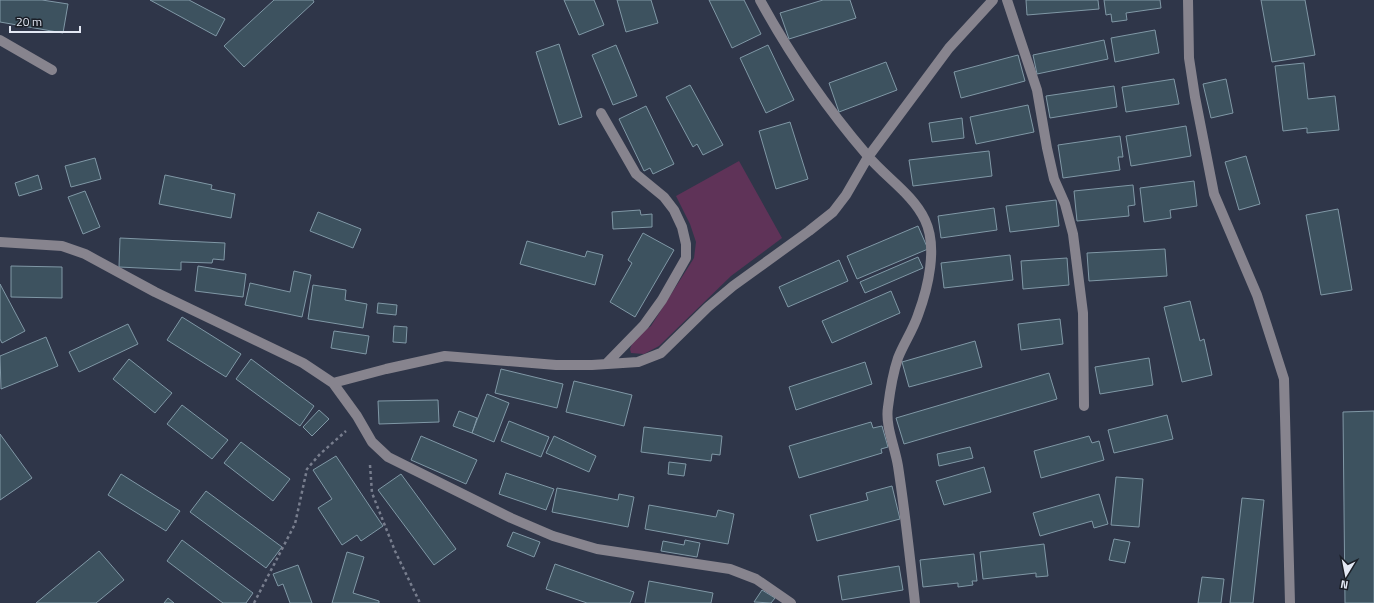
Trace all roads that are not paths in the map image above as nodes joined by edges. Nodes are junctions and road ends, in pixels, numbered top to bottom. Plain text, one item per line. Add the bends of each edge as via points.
1 (760, 0) edge
2 (993, 0) edge
3 (1007, 0) edge
4 (1188, 0) edge
5 (0, 40) edge
6 (52, 70) dead end
7 (601, 113) dead end
8 (868, 157) junction
9 (0, 242) edge
10 (606, 364) junction
11 (333, 383) junction
12 (1084, 406) dead end
13 (791, 603) edge
14 (915, 603) edge
15 (1290, 603) edge

1 - 8 street via 807,78
2 - 8 street via 949,48
3 - 12 street via 1037,90 1050,164 1073,234 1083,313
4 - 15 street via 1194,91 1214,194 1257,296 1284,379
5 - 6 street
7 - 10 street via 636,174 664,197 674,210 686,244 686,258 662,300 644,325
8 - 10 street via 846,195 832,212 810,232 728,290 661,353 638,362
8 - 14 street via 914,203 925,220 932,246 932,259 918,315 898,358 887,410 908,529
9 - 11 street via 62,246 85,254 155,292 303,363
10 - 11 street via 556,365 445,356
11 - 13 street via 372,442 388,457 411,469 553,536 597,549 730,569 756,579

